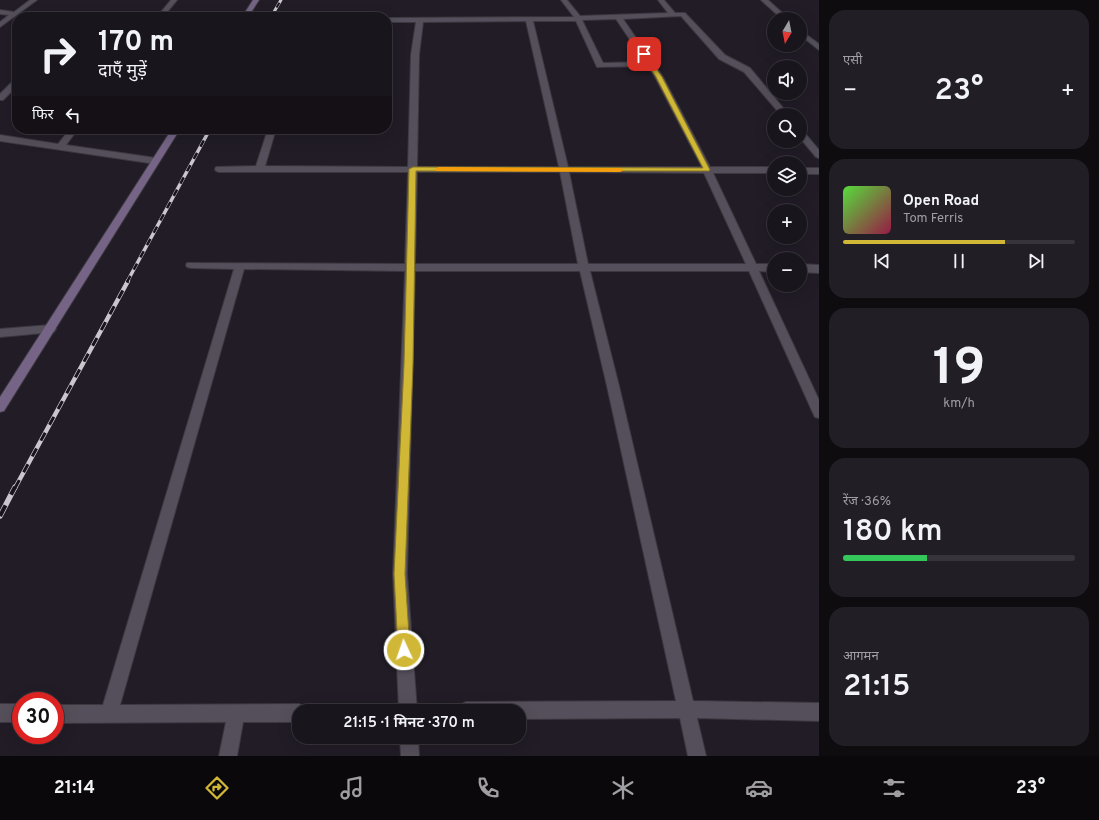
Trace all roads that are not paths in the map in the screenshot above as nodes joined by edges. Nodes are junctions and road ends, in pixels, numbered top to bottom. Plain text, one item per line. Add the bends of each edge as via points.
1 (34, 0) edge
2 (174, 0) edge
3 (256, 0) edge
4 (564, 0) edge
5 (661, 0) edge
6 (764, 0) edge
7 (0, 12) edge
8 (21, 12) edge
9 (164, 12) edge
10 (248, 12) edge
11 (778, 12) edge
12 (672, 15) junction
13 (12, 16) edge
14 (618, 17) junction
15 (12, 18) edge
16 (578, 18) junction
17 (528, 19) junction
18 (392, 20) edge
19 (420, 20) junction
20 (0, 25) edge
21 (807, 38) edge
22 (819, 48) edge
23 (651, 64) junction
24 (12, 87) edge
25 (0, 98) edge
26 (779, 108) edge
27 (70, 134) edge
28 (173, 134) edge
29 (270, 134) edge
30 (0, 138) edge
31 (807, 141) edge
32 (60, 147) junction
33 (819, 155) edge
34 (156, 161) junction
35 (219, 169) dead end
36 (260, 169) junction
37 (413, 169) junction
38 (564, 170) junction
39 (707, 170) junction
40 (767, 170) edge
41 (807, 171) edge
42 (819, 171) edge
43 (191, 265) dead end
44 (240, 266) junction
45 (584, 267) junction
46 (753, 267) junction
47 (410, 268) junction
48 (767, 268) edge
49 (807, 268) edge
50 (819, 269) edge
51 (50, 328) junction
52 (0, 333) edge
53 (0, 407) edge
54 (819, 413) edge
55 (408, 704) edge
56 (687, 709) junction
57 (526, 710) edge
58 (819, 712) edge
59 (0, 713) edge
60 (12, 713) edge
61 (292, 713) edge
62 (64, 714) edge
63 (108, 714) junction
64 (236, 714) junction
65 (409, 744) edge
66 (228, 756) edge
67 (410, 756) edge
68 (697, 756) edge

1 - 8 street
2 - 9 street
3 - 10 street
4 - 16 street
5 - 12 street
6 - 11 street
7 - 13 street
12 - 14 street
12 - 26 street via 683,14 722,57 747,70
14 - 16 street
14 - 23 street
15 - 20 street
16 - 17 street
16 - 23 street via 600,65
17 - 19 street
17 - 38 street
18 - 19 street
19 - 37 street via 415,54
21 - 22 street
23 - 39 street
24 - 25 street
27 - 32 street
28 - 34 street
29 - 36 street
30 - 32 street
31 - 33 street
32 - 34 street
34 - 51 street
35 - 36 street
36 - 37 street
37 - 38 street
37 - 47 street
38 - 39 street
38 - 45 street
39 - 40 street
39 - 46 street
41 - 42 street
43 - 44 street
44 - 47 street
44 - 63 street
45 - 46 street
45 - 47 street
45 - 56 street
46 - 48 street
46 - 54 street
47 - 55 street via 400,574
49 - 50 street
51 - 52 street
51 - 53 street
56 - 57 street
56 - 58 street
56 - 68 street
59 - 60 street
61 - 64 street
62 - 63 street
63 - 64 street
64 - 66 street
65 - 67 street

